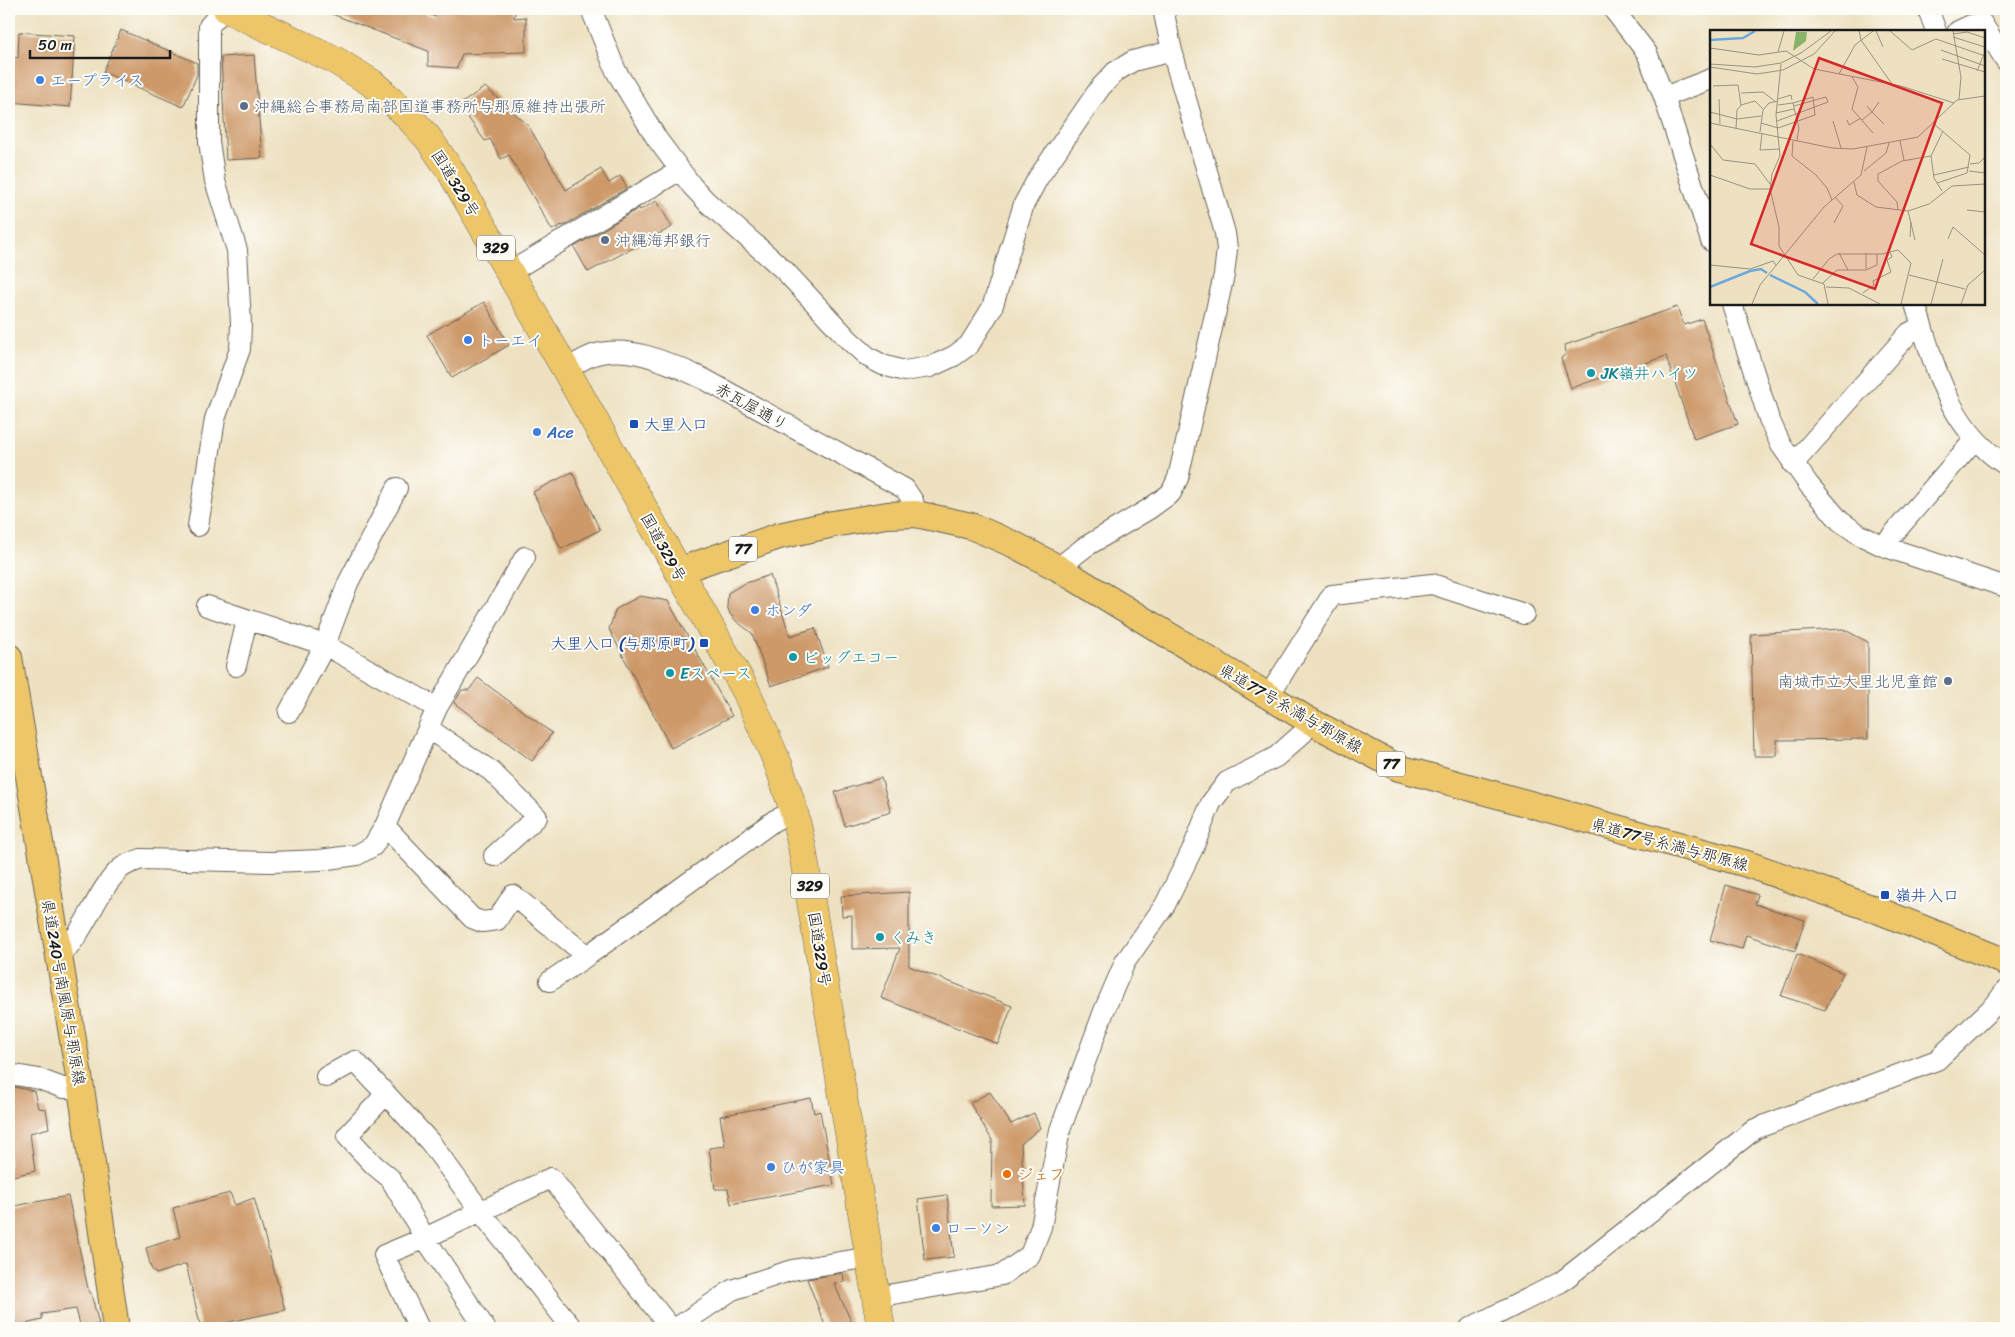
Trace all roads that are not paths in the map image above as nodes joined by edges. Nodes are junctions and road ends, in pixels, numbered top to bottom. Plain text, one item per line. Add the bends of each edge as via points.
1 (225, 9) edge
2 (591, 9) edge
3 (1163, 9) edge
4 (1613, 9) edge
5 (1928, 9) edge
6 (1936, 30) edge
7 (1960, 30) edge
8 (1172, 51) junction
9 (2006, 61) edge
10 (1710, 79) edge
11 (1664, 97) junction
12 (680, 170) junction
13 (1706, 205) edge
14 (1710, 234) edge
15 (510, 272) junction
16 (1732, 305) edge
17 (1914, 305) edge
18 (1922, 326) junction
19 (566, 370) junction
20 (1976, 439) junction
21 (1793, 464) junction
22 (2006, 464) edge
23 (397, 488) dead end
24 (916, 514) junction
25 (198, 526) dead end
26 (1883, 546) junction
27 (525, 557) dead end
28 (1058, 568) junction
29 (678, 571) junction
30 (2006, 587) edge
31 (207, 606) dead end
32 (1524, 614) dead end
33 (247, 620) junction
34 (325, 645) junction
35 (9, 657) edge
36 (236, 666) dead end
37 (1268, 696) junction
38 (437, 708) junction
39 (290, 712) dead end
40 (1308, 720) junction
41 (429, 729) junction
42 (794, 812) junction
43 (385, 826) junction
44 (494, 856) dead end
45 (587, 956) junction
46 (58, 957) junction
47 (2006, 962) edge
48 (550, 981) dead end
49 (2006, 990) edge
50 (9, 1074) edge
51 (326, 1077) dead end
52 (81, 1088) junction
53 (386, 1094) junction
54 (481, 1212) junction
55 (425, 1238) junction
56 (870, 1257) junction
57 (876, 1297) junction
58 (116, 1328) edge
59 (419, 1328) edge
60 (485, 1328) edge
61 (572, 1328) edge
62 (671, 1328) edge
63 (676, 1328) edge
64 (881, 1328) edge
65 (1470, 1328) edge

1 - 15 highway, 国道329号 / 329 via 334,59 372,83 406,113 450,170
1 - 25 street via 209,26 209,142 215,182 237,250 240,349 215,419
2 - 12 street via 616,71
3 - 8 street
4 - 11 street via 1647,52
5 - 6 street
7 - 9 street via 1982,24
8 - 12 street via 1133,61 1115,72 1100,88 1038,178 1024,204 992,308 978,332 969,345 954,356 930,366 904,371 868,357 784,270 707,202
8 - 28 street via 1225,233 1224,275 1178,478 1171,493 1085,546
10 - 11 street
11 - 13 street
12 - 15 street
13 - 14 street
15 - 19 highway, 国道329号 / 329
16 - 21 street via 1769,419
17 - 18 street
18 - 20 street via 1949,403
18 - 21 street via 1909,333
19 - 24 street, 赤瓦屋通り via 592,355 607,352 644,356 669,363 905,489
19 - 29 highway, 国道329号 / 329
20 - 22 street
20 - 26 street
21 - 26 street via 1840,521
23 - 34 street via 348,583
24 - 28 main road, 県道77号糸満与那原線 / 77 via 971,526
24 - 29 main road, 県道77号糸満与那原線 / 77 via 860,519 779,536
26 - 30 street
27 - 38 street
28 - 37 main road, 県道77号糸満与那原線 / 77
29 - 42 highway, 国道329号 / 329 via 746,691 779,766
31 - 33 street
32 - 37 street via 1432,584 1332,595
33 - 34 street
33 - 36 street
34 - 38 street
34 - 39 street
35 - 46 main road, 県道240号南風原与那原線
37 - 40 main road, 県道77号糸満与那原線 / 77
38 - 41 street
40 - 47 main road, 県道77号糸満与那原線 / 77 via 1399,768 1747,864 1877,910
40 - 57 street via 1303,733 1276,757 1227,782 1211,803 1165,905 1125,962 1060,1130 1040,1227 1030,1255 1002,1275
41 - 43 street
41 - 44 street via 491,771 537,817
42 - 45 street via 775,820
42 - 56 highway, 国道329号 / 329 via 813,902
43 - 45 street via 472,918 482,922 497,920 513,895
43 - 46 street via 373,846 357,855 272,862 141,859 121,867 70,947
45 - 48 street
46 - 52 main road, 県道240号南風原与那原線
49 - 65 street via 1995,1005 1936,1060 1755,1129 1561,1282
50 - 52 street via 39,1079 63,1088
51 - 53 street via 355,1061
52 - 58 main road, 県道240号南風原与那原線
53 - 54 street via 430,1142
53 - 55 street via 347,1136 390,1178
54 - 55 street
54 - 61 street
54 - 62 street via 551,1178
55 - 59 street via 384,1255
55 - 60 street
56 - 57 highway, 329
56 - 63 street via 792,1270 732,1290
57 - 64 highway, 329

